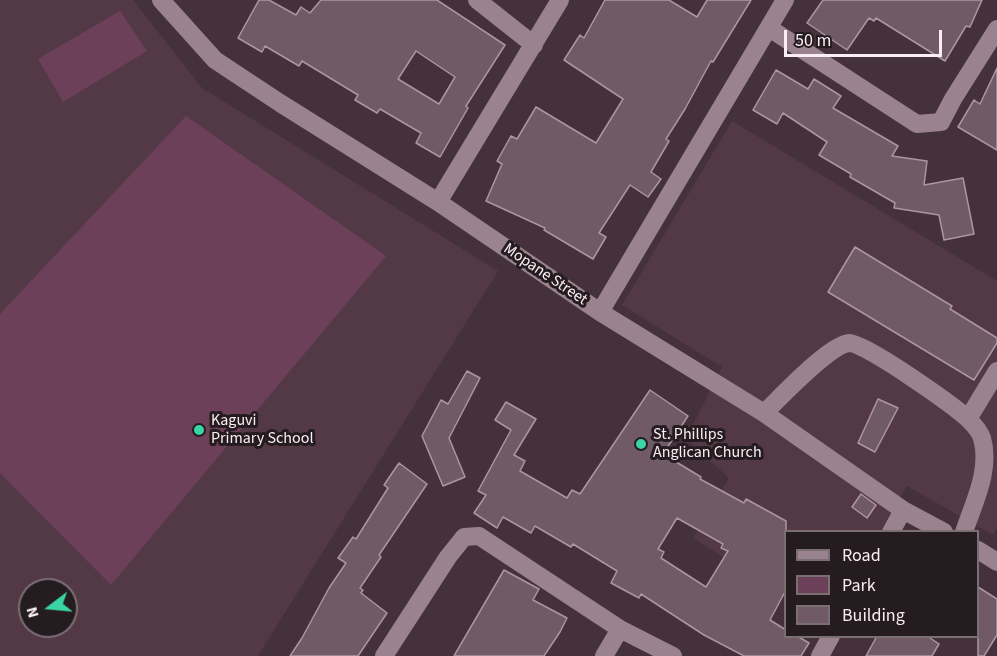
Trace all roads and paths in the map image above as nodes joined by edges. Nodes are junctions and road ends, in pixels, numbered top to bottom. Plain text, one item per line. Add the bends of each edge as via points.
1 (161, 0) edge
2 (477, 0) edge
3 (560, 0) edge
4 (785, 0) edge
5 (769, 28) junction
6 (997, 29) edge
7 (534, 45) junction
8 (438, 202) junction
9 (600, 312) junction
10 (997, 371) edge
11 (764, 412) junction
12 (968, 419) junction
13 (903, 510) junction
14 (892, 530) edge
15 (942, 530) edge
16 (964, 530) edge
17 (979, 551) edge
18 (997, 562) edge
19 (620, 629) junction
20 (830, 638) edge
21 (384, 656) edge
22 (604, 656) edge
23 (673, 656) edge
24 (820, 656) edge

1 - 8 street, Mopane Street via 215,60
2 - 7 street
3 - 7 street
4 - 5 street
5 - 6 street via 917,124 941,122
5 - 9 street
7 - 8 street
8 - 9 street, Mopane Street
9 - 11 street, Mopane Street
10 - 12 street
11 - 12 street via 830,351 849,343 862,346
11 - 13 street, Mopane Street
12 - 16 street via 982,436 985,466
13 - 14 street
13 - 15 street, Mopane Street
17 - 18 street
19 - 21 street via 479,536 464,537
19 - 22 street
19 - 23 street
20 - 24 street

